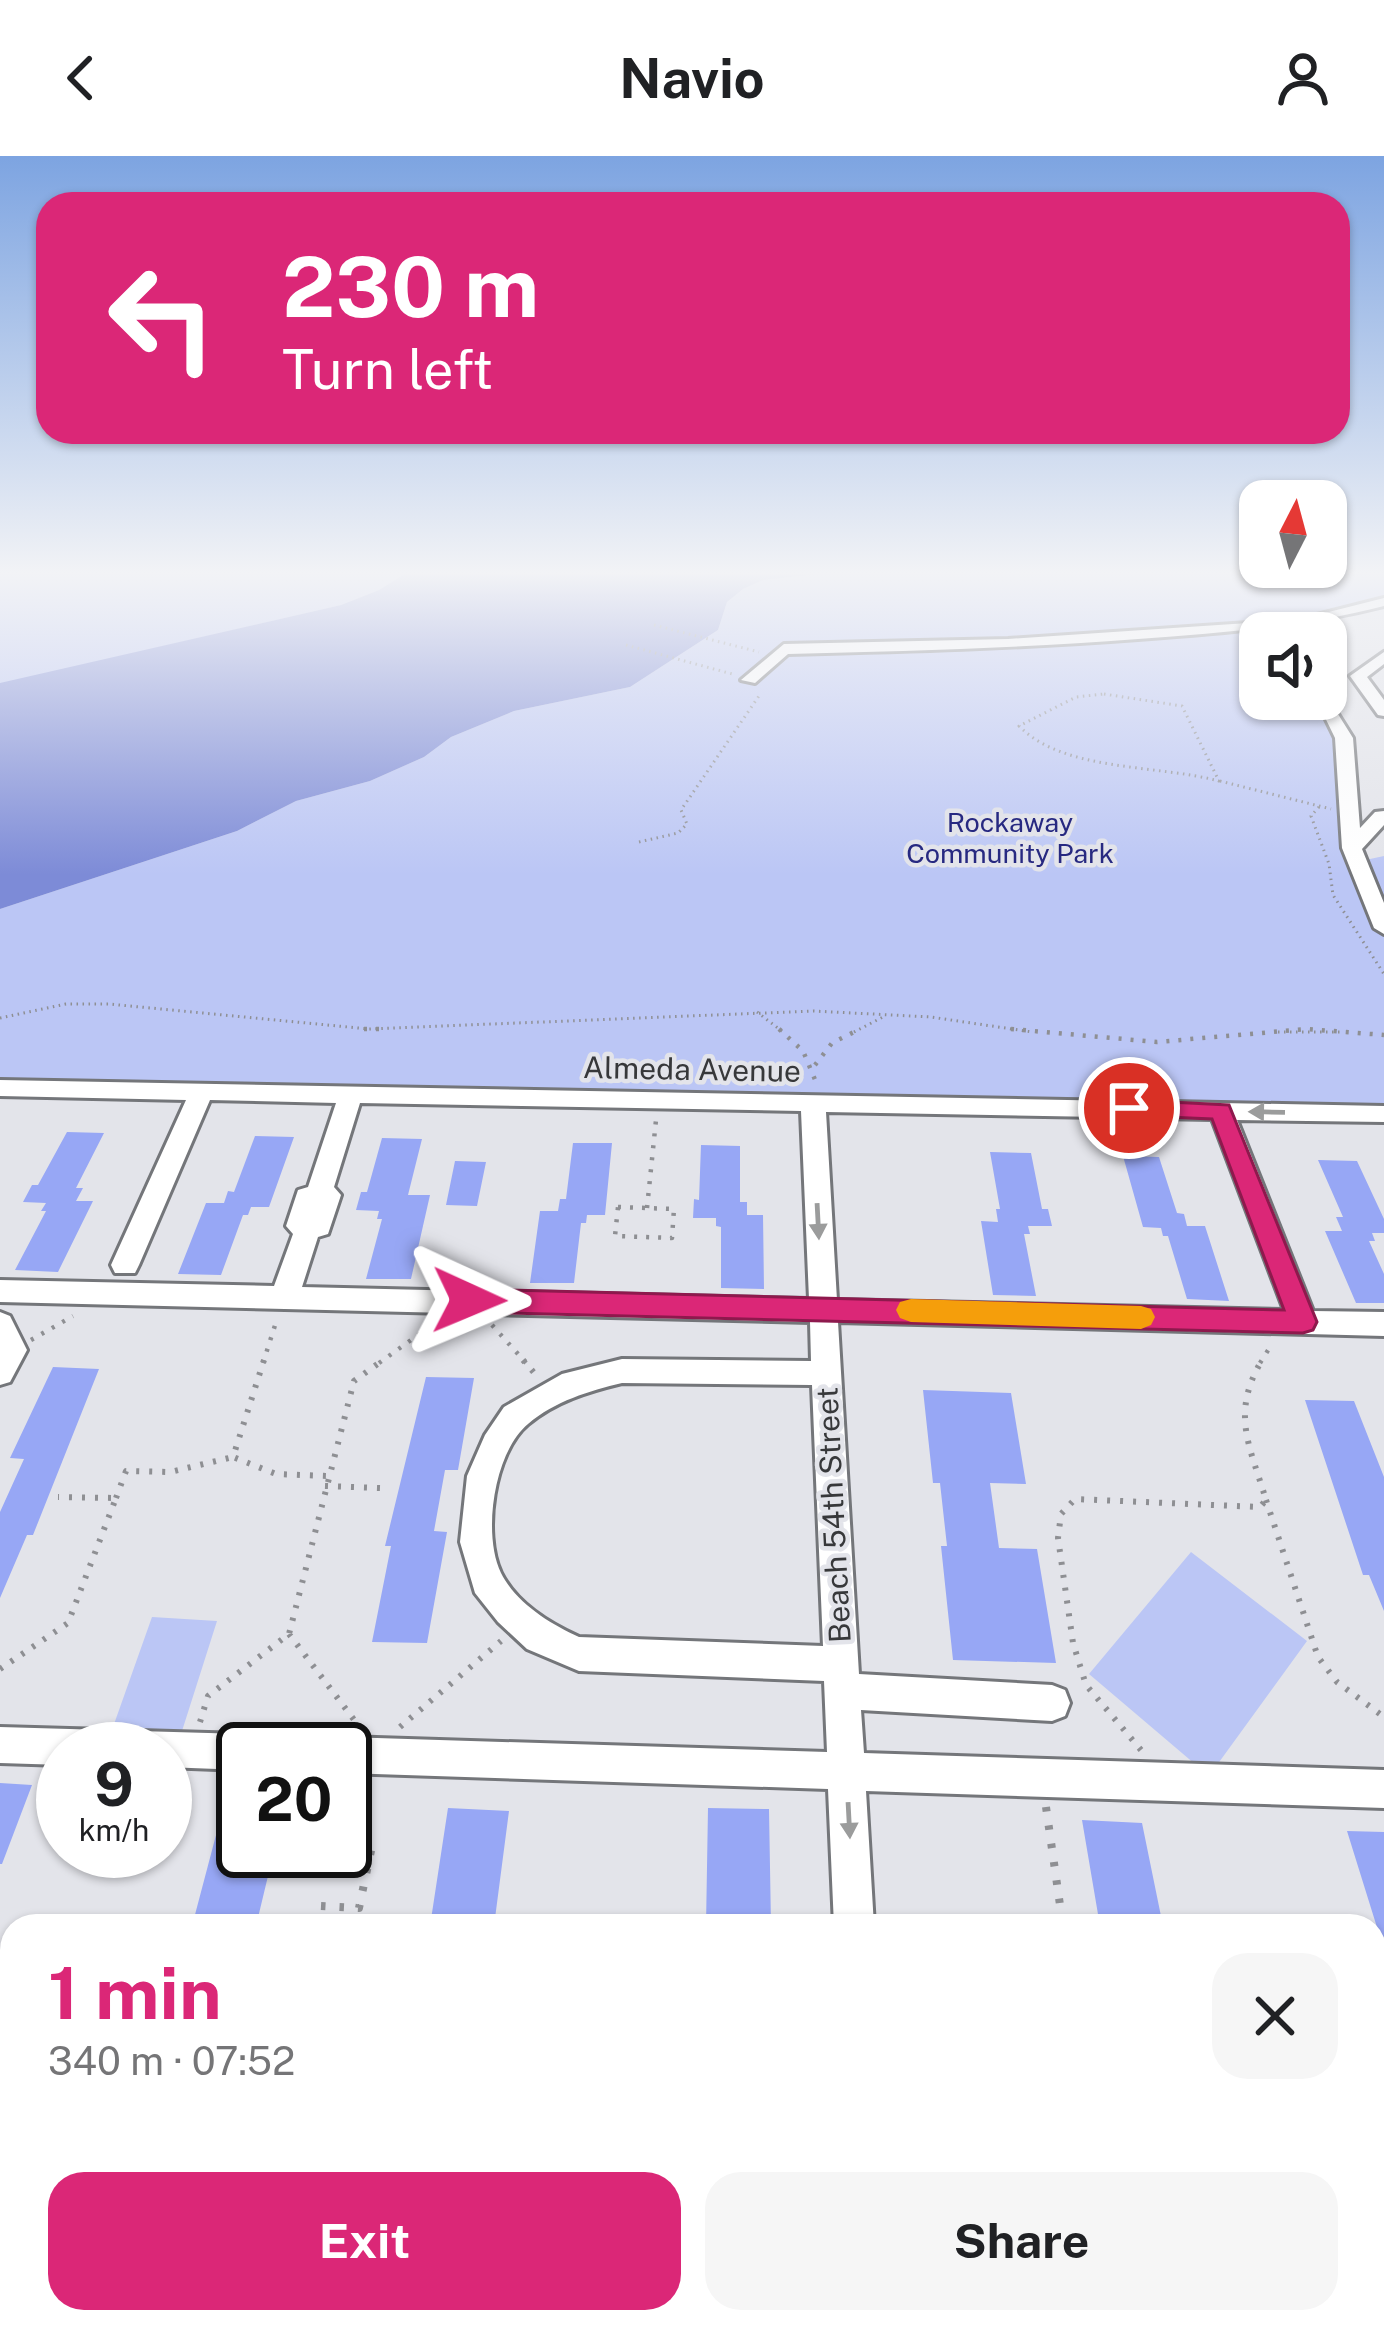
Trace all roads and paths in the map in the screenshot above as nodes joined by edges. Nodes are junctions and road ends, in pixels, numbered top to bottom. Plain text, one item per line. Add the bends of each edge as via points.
1 (723, 672) edge
2 (758, 672) edge
3 (1364, 672) edge
4 (750, 679) junction
5 (1384, 711) edge
6 (1335, 720) edge
7 (1219, 781) junction
8 (1319, 807) junction
9 (1348, 811) junction
10 (1383, 827) edge
11 (639, 842) dead end
12 (1354, 856) junction
13 (1384, 928) edge
14 (1384, 974) edge
15 (757, 1012) junction
16 (887, 1015) junction
17 (0, 1018) edge
18 (1384, 1035) edge
19 (815, 1065) junction
20 (0, 1088) edge
21 (201, 1093) junction
22 (350, 1096) junction
23 (657, 1102) junction
24 (813, 1104) junction
25 (1221, 1111) junction
26 (1384, 1114) edge
27 (647, 1208) junction
28 (125, 1265) dead end
29 (0, 1291) edge
30 (101, 1293) junction
31 (285, 1296) junction
32 (469, 1300) junction
33 (823, 1308) junction
34 (1294, 1322) junction
35 (1384, 1324) edge
36 (4, 1349) edge
37 (826, 1373) junction
38 (552, 1392) junction
39 (232, 1457) junction
40 (328, 1476) junction
41 (326, 1486) junction
42 (380, 1488) dead end
43 (58, 1497) dead end
44 (116, 1498) junction
45 (1266, 1500) junction
46 (523, 1622) junction
47 (289, 1634) junction
48 (0, 1669) edge
49 (841, 1677) junction
50 (1052, 1703) dead end
51 (1384, 1717) edge
52 (356, 1722) edge
53 (192, 1725) edge
54 (0, 1744) edge
55 (372, 1744) edge
56 (36, 1745) edge
57 (372, 1755) edge
58 (847, 1770) junction
59 (1042, 1777) junction
60 (1169, 1781) junction
61 (1384, 1789) edge
62 (365, 1878) edge
63 (321, 1906) dead end
64 (853, 1914) edge
65 (1062, 1914) edge

1 - 4 path
2 - 4 street
3 - 5 street via 1358,676
4 - 11 path via 761,694 681,810 687,824
6 - 9 street via 1344,738
7 - 7 path via 1183,706 1170,702 1076,697 1018,726 1078,758
7 - 8 path
8 - 9 path
8 - 14 path via 1311,817 1333,895
9 - 12 street
10 - 12 street
12 - 13 street
15 - 16 path
15 - 17 path via 369,1029 122,1004 66,1004
15 - 19 path
16 - 18 path via 1157,1042 1307,1029
16 - 19 path via 832,1043
19 - 24 path
20 - 21 street, Almeda Avenue
21 - 22 street, Almeda Avenue
21 - 28 street
22 - 23 street, Almeda Avenue
22 - 31 street via 318,1196 330,1198 319,1227 308,1228
23 - 24 street, Almeda Avenue
23 - 27 path
24 - 25 street, Almeda Avenue
24 -> 33 street, Beach 54th Street
26 -> 25 street, Almeda Avenue
25 - 34 street
27 - 27 path via 618,1208 615,1236 672,1238 674,1209
29 - 30 street
30 - 31 street
30 - 36 path via 94,1304
31 - 32 street
31 - 39 path
32 - 33 street
32 - 38 path
32 - 40 path via 354,1381
33 - 34 street
33 - 37 street, Beach 54th Street
34 - 35 street
34 - 45 path via 1246,1383 1240,1405
37 - 38 street via 622,1371
37 - 49 street, Beach 54th Street
38 - 46 street via 515,1416 483,1476 478,1509 476,1542 487,1582
39 - 40 path via 276,1474
39 - 44 path via 170,1472 126,1471
40 - 41 path
41 - 42 path
41 - 47 path
43 - 44 path
44 - 48 path via 68,1623
45 - 51 path via 1318,1657
45 - 60 path via 1260,1507 1075,1499 1060,1514 1073,1643 1086,1685
46 - 49 street via 579,1654
46 - 55 path
47 - 52 path
47 - 53 path via 208,1696
49 - 50 street
49 - 58 street, Beach 54th Street
54 - 56 street
57 - 58 street
58 - 59 street
58 -> 64 street, Beach 54th Street
59 - 60 street
59 - 65 path
60 - 61 street
62 - 63 path via 359,1908

